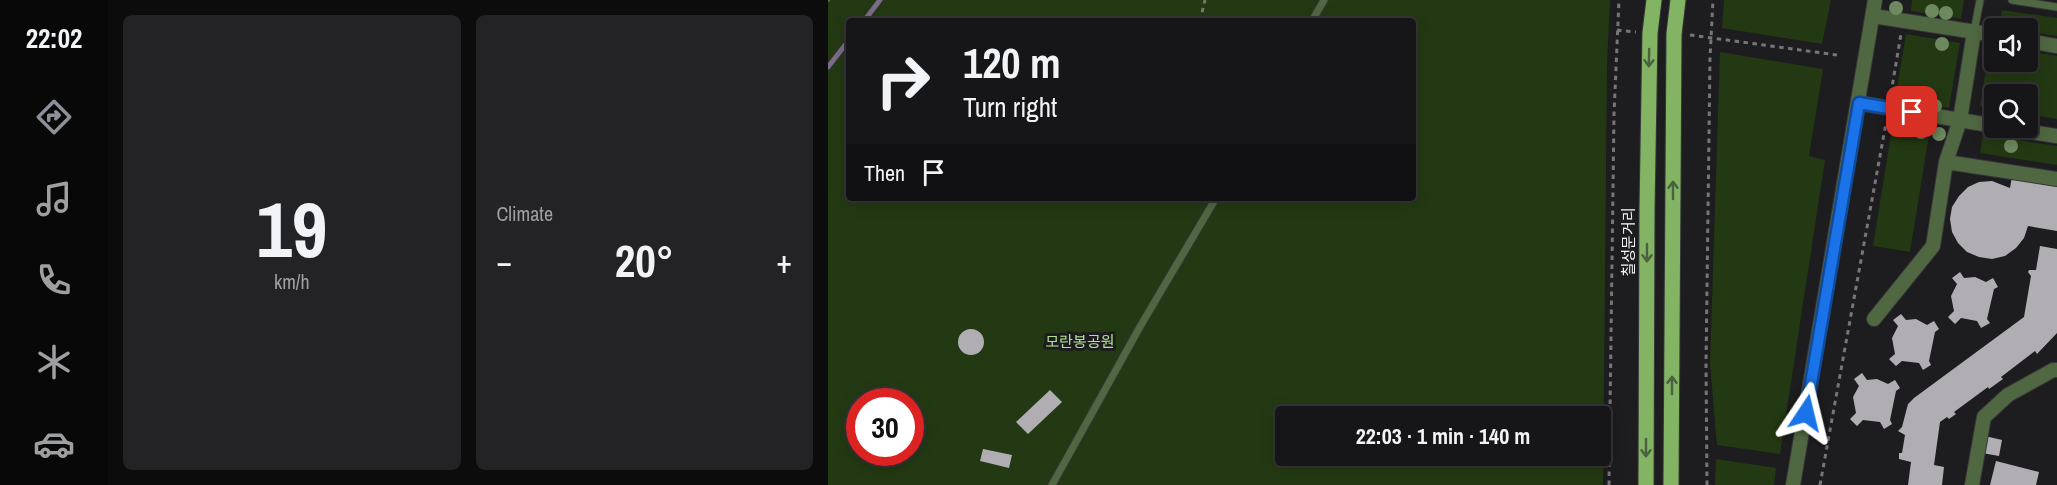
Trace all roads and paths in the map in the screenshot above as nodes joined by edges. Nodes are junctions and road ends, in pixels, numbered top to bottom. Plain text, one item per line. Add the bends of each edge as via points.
1 (1205, 0) edge
2 (1324, 0) edge
3 (1619, 0) edge
4 (1654, 0) edge
5 (1678, 0) edge
6 (1713, 0) edge
7 (1875, 0) edge
8 (1980, 0) edge
9 (2012, 0) edge
10 (2057, 7) edge
11 (1873, 16) junction
12 (1201, 18) edge
13 (1314, 18) edge
14 (1903, 21) junction
15 (1617, 30) junction
16 (1974, 32) junction
17 (1650, 33) junction
18 (1984, 33) edge
19 (1674, 34) junction
20 (1710, 37) junction
21 (2038, 43) edge
22 (2057, 46) edge
23 (1837, 55) dead end
24 (1859, 103) junction
25 (1889, 108) junction
26 (1960, 120) junction
27 (1984, 124) edge
28 (2038, 133) edge
29 (2057, 136) edge
30 (1946, 162) junction
31 (2057, 179) edge
32 (1214, 201) edge
33 (1874, 319) dead end
34 (2056, 368) edge
35 (1052, 485) edge
36 (1609, 485) edge
37 (1646, 485) edge
38 (1671, 485) edge
39 (1707, 485) edge
40 (1793, 485) edge
41 (1820, 485) edge
42 (1972, 485) edge

1 - 12 path
2 - 13 lane
3 - 15 path
4 - 17 main road, 칠성문거리
5 - 19 main road
6 - 20 path
7 - 11 street
8 - 16 lane
9 - 10 lane
11 - 14 street
11 - 24 street
14 - 16 street
14 - 25 path
15 - 17 path
15 - 36 path
16 - 18 street
16 - 26 street
17 -> 37 main road, 칠성문거리
19 - 20 path
38 -> 19 main road
20 - 23 path
20 - 39 path
21 - 22 street
24 - 25 street
24 - 40 street
25 - 26 street
25 - 41 path
26 - 27 street
26 - 30 street
28 - 29 street
30 - 31 street
30 - 33 street via 1933,246
32 - 35 lane
34 - 42 street via 2008,395 1984,417

